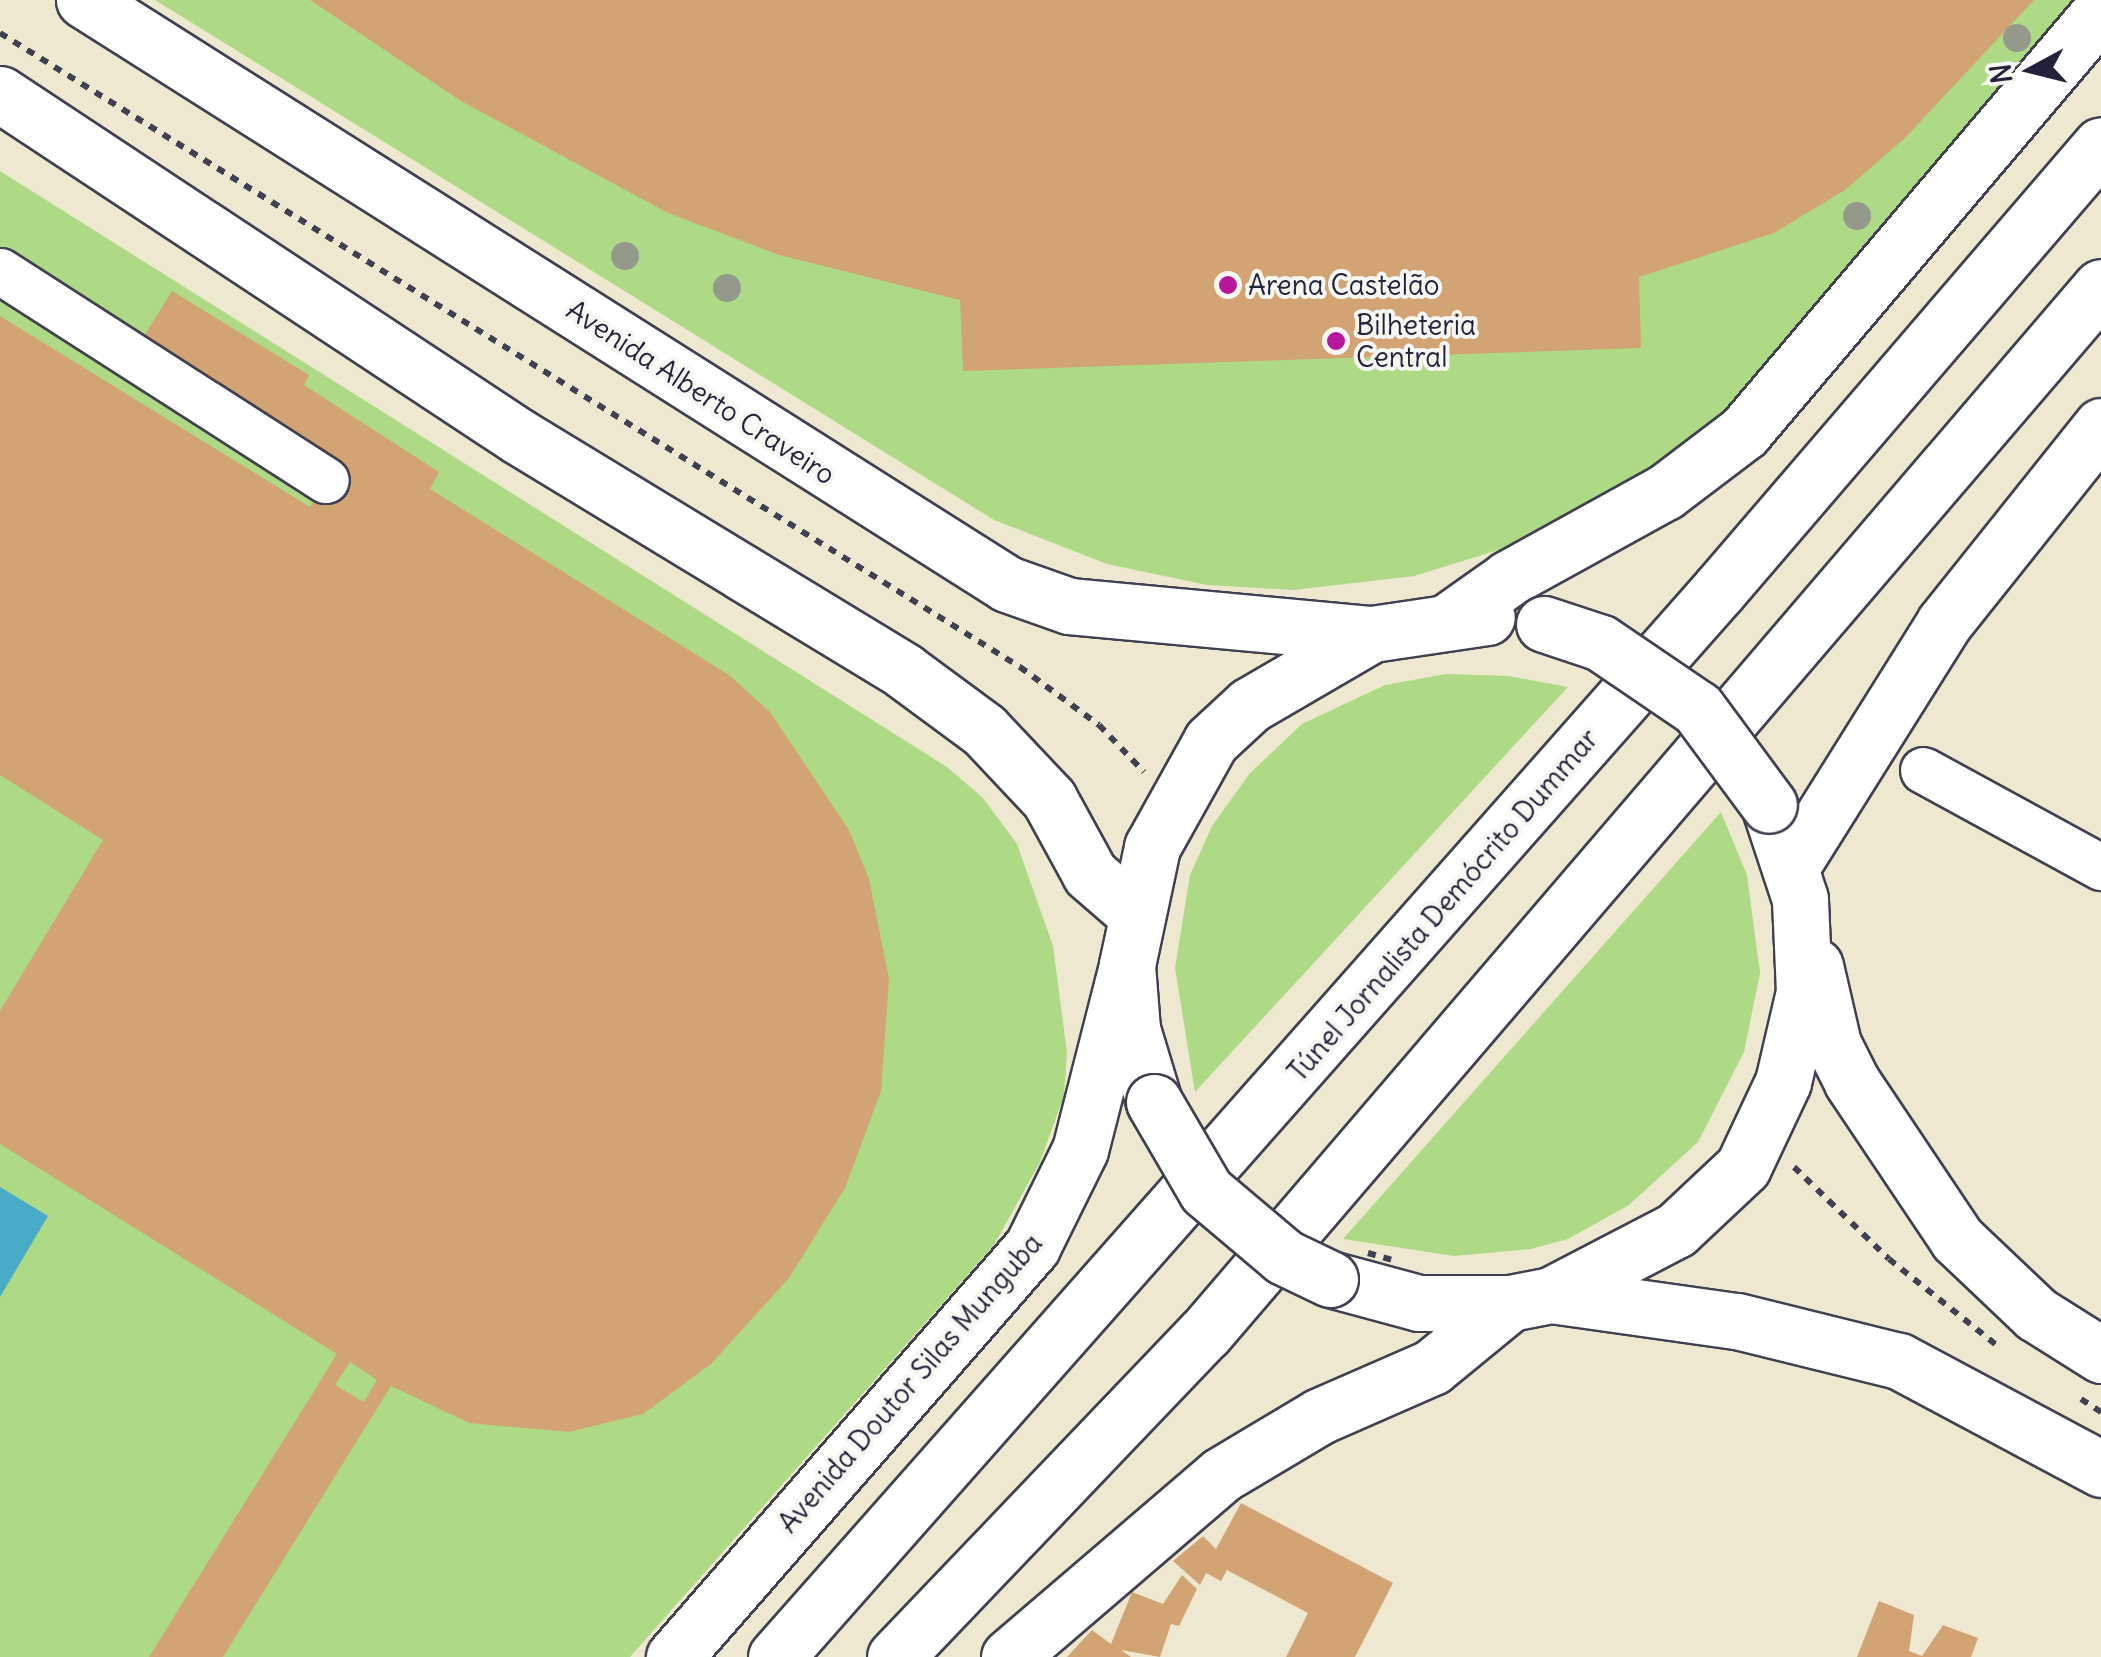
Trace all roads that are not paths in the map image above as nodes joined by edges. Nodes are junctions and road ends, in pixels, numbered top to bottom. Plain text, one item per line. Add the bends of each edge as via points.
1 (84, 0) edge
2 (2101, 11) edge
3 (0, 94) edge
4 (2101, 146) edge
5 (0, 271) edge
6 (2101, 287) edge
7 (2101, 426) edge
8 (326, 480) dead end
9 (1450, 620) junction
10 (1372, 634) junction
11 (1923, 770) dead end
12 (2101, 867) edge
13 (1796, 882) junction
14 (1131, 939) junction
15 (1530, 1299) junction
16 (2085, 1374) edge
17 (2101, 1469) edge
18 (674, 1657) edge
19 (776, 1657) edge
20 (895, 1657) edge
21 (1010, 1657) edge

1 - 10 main road, Avenida Alberto Craveiro via 1007,584 1068,606
2 - 9 main road via 1744,432 1666,492 1509,578
3 - 14 main road via 518,436 904,671 984,730 1049,800
4 - 19 main road, Túnel Jornalista Demócrito Dummar via 1706,605
5 - 8 lane
6 - 20 main road via 1205,1333
7 - 13 main road via 1944,623
9 - 10 main road
9 - 13 main road, bridge via 1492,616 1600,643 1698,709 1769,804
10 - 14 main road, Avenida Doutor Silas Munguba via 1250,705 1211,741 1152,847
11 - 12 lane
13 - 15 main road via 1804,992 1783,1082 1743,1167 1676,1230
13 - 16 main road via 1834,1044 1881,1133 1957,1239 2036,1314
14 - 15 main road, bridge via 1132,1030 1154,1102 1206,1191 1284,1257 1330,1279 1419,1303
14 - 18 main road, Avenida Doutor Silas Munguba via 1080,1150 1032,1246
15 - 17 main road via 1756,1325 1899,1360
15 - 21 main road via 1432,1367 1320,1416 1220,1475

